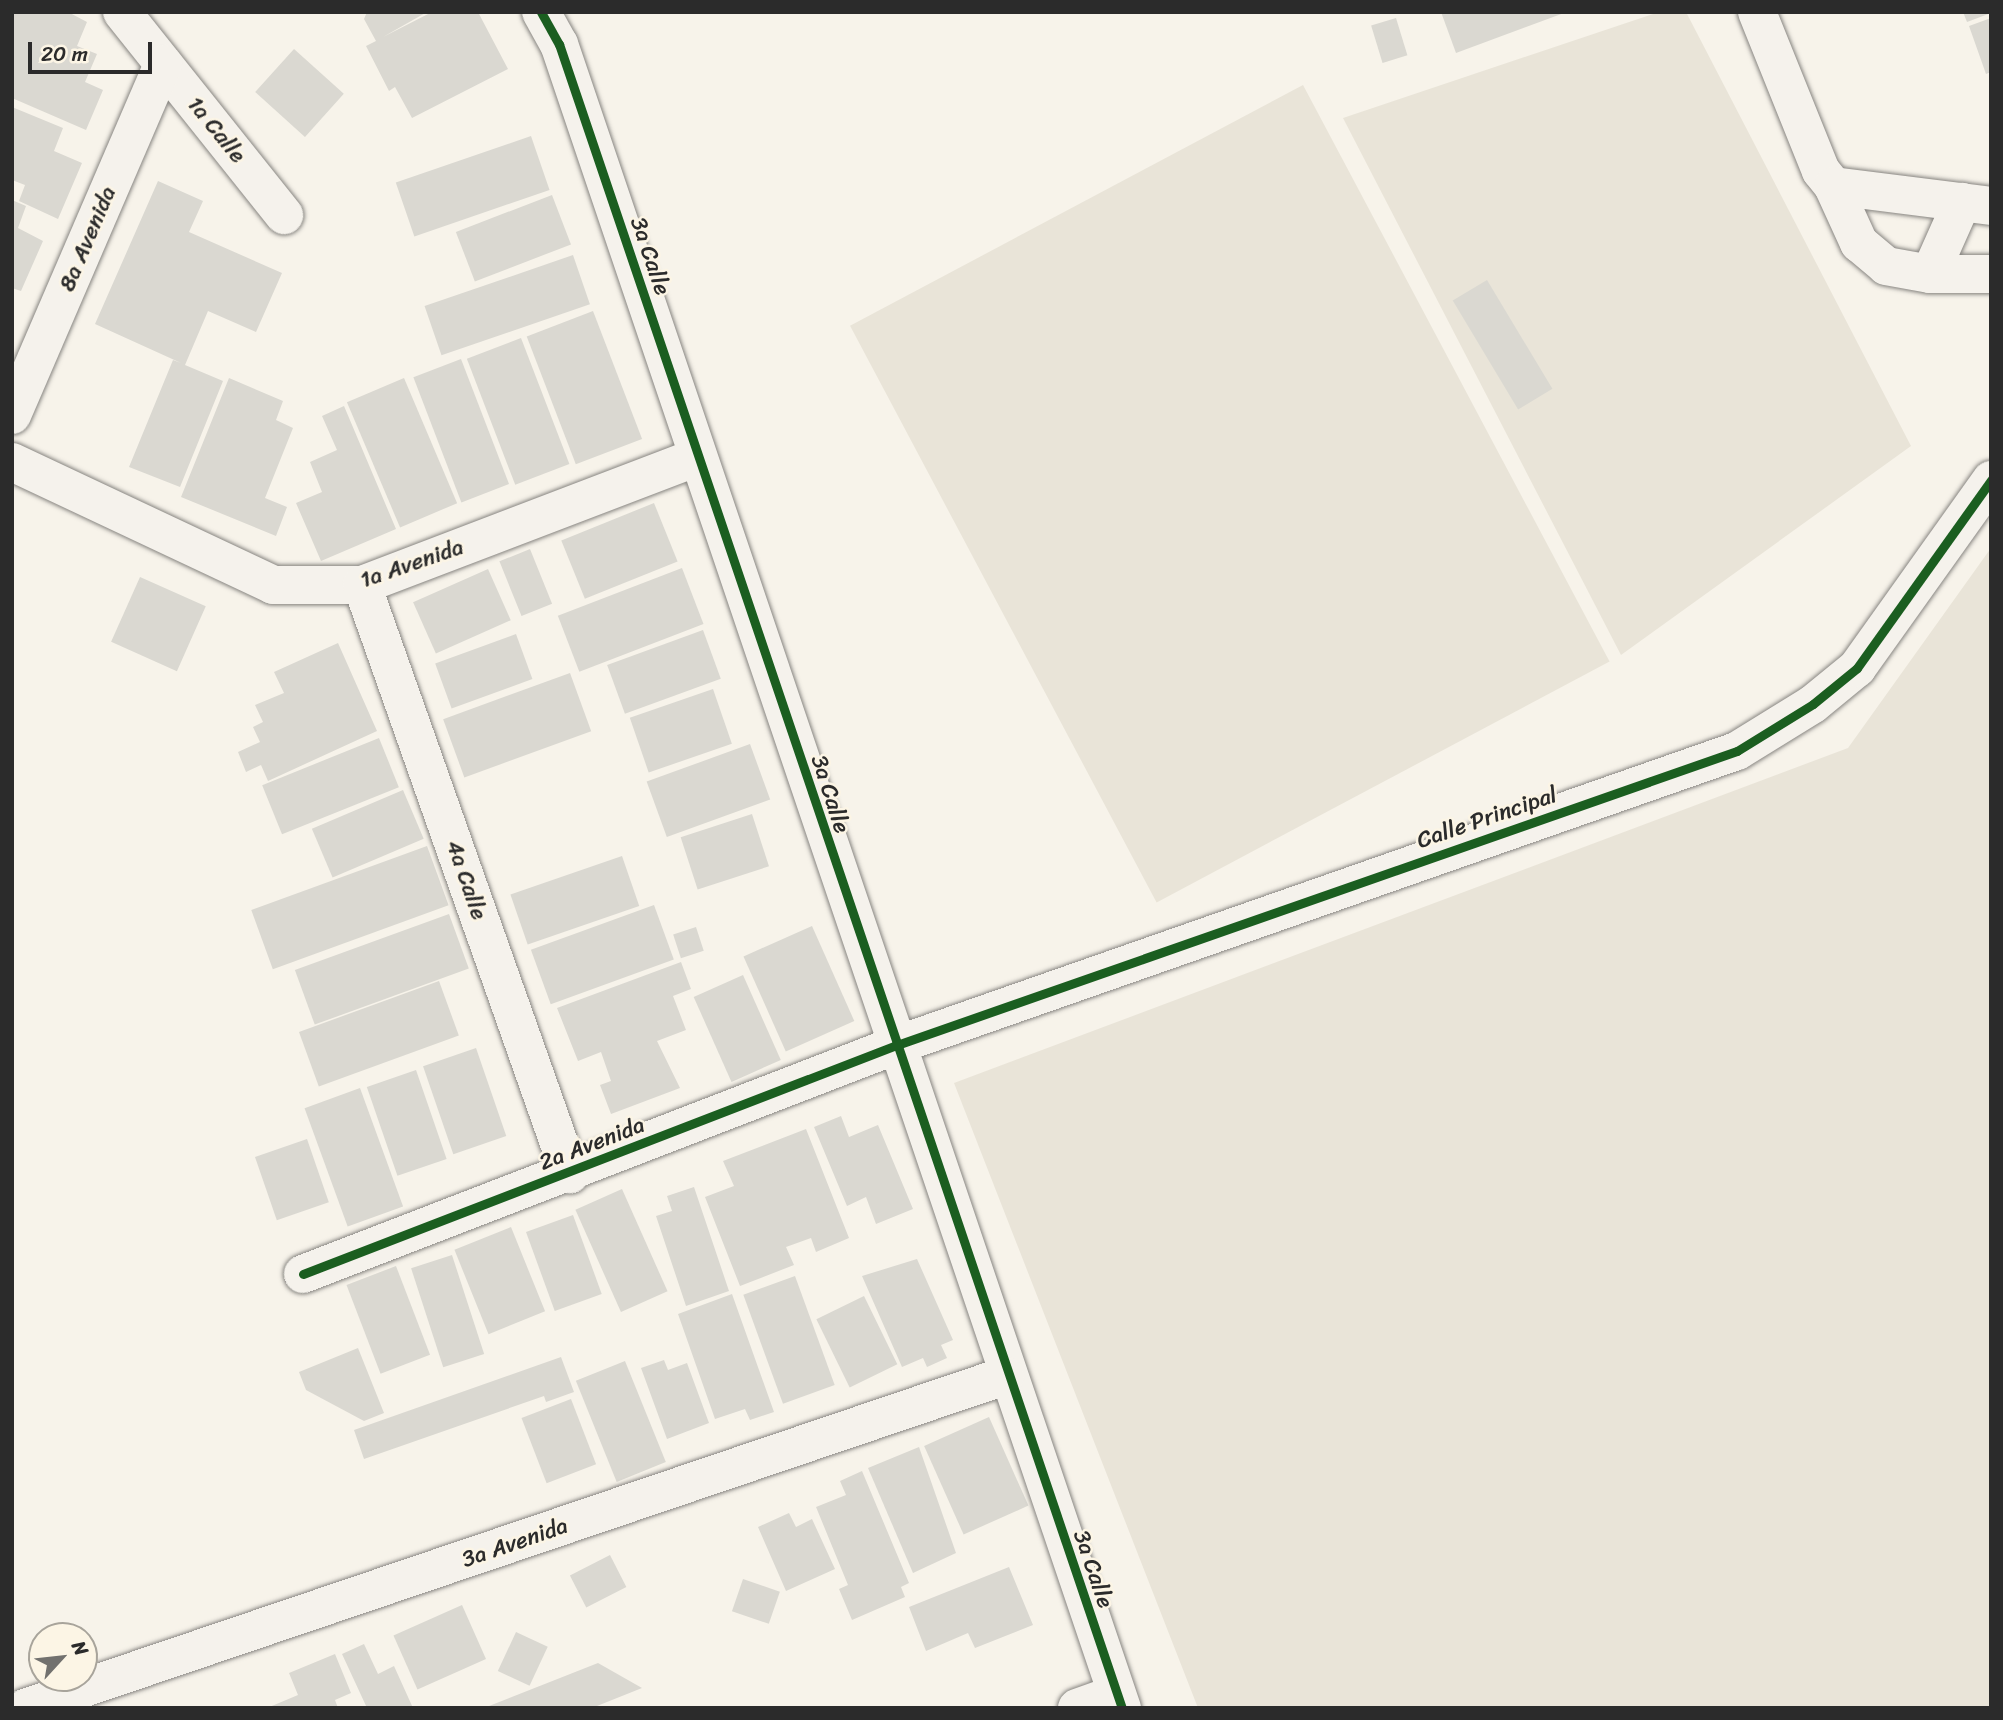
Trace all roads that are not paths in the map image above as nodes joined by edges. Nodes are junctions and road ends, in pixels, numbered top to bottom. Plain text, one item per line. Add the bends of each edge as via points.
1 (122, 12) edge
2 (541, 12) edge
3 (1757, 12) edge
4 (163, 64) junction
5 (1833, 186) junction
6 (1976, 204) edge
7 (284, 215) dead end
8 (1930, 274) junction
9 (1991, 274) edge
10 (12, 415) edge
11 (697, 457) junction
12 (12, 462) edge
13 (1991, 480) edge
14 (362, 585) junction
15 (894, 1046) junction
16 (570, 1174) junction
17 (303, 1274) dead end
18 (1005, 1376) junction
19 (1119, 1701) edge
20 (25, 1708) edge
21 (1077, 1708) edge

1 - 4 street, 1a Calle
2 - 11 street, 3a Calle via 559,44
3 - 5 street via 1821,171
4 - 7 street, 1a Calle
4 - 10 street, 8a Avenida
5 - 6 street
5 - 8 street via 1859,243 1886,266
6 - 8 street
8 - 9 street
11 - 14 street, 1a Avenida
11 - 15 street, 3a Calle
12 - 14 street, 1a Avenida via 273,585
13 - 15 street, Calle Principal via 1857,667 1813,704 1737,751
14 - 16 street, 4a Calle
15 - 16 street, 2a Avenida
15 - 18 street, 3a Calle
16 - 17 street, 2a Avenida
18 - 19 street, 3a Calle
18 - 20 street, 3a Avenida
19 - 21 street

